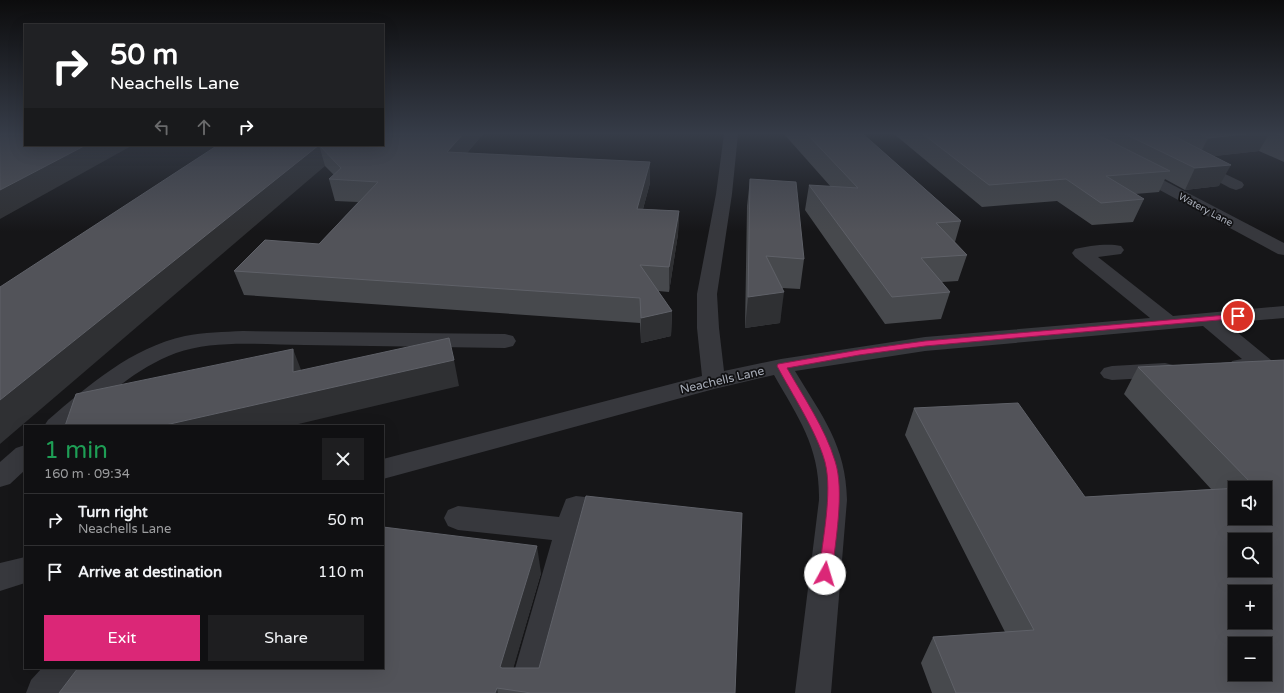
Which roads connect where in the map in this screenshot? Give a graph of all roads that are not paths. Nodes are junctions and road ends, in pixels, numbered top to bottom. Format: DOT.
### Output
graph roads {
  1 [pos="727,166"];
  2 [pos="1125,166"];
  3 [pos="1201,166"];
  4 [pos="1236,185"];
  5 [pos="1115,250"];
  6 [pos="1284,250"];
  7 [pos="1284,312"];
  8 [pos="1208,319"];
  9 [pos="1168,322"];
  10 [pos="505,340"];
  11 [pos="1263,365"];
  12 [pos="781,366"];
  13 [pos="1219,367"];
  14 [pos="1189,369"];
  15 [pos="1112,373"];
  16 [pos="1284,375"];
  17 [pos="714,381"];
  18 [pos="58,425"];
  19 [pos="24,456"];
  20 [pos="384,470"];
  21 [pos="0,478"];
  22 [pos="640,514"];
  23 [pos="458,518"];
  24 [pos="570,530"];
  25 [pos="24,570"];
  26 [pos="0,578"];
  27 [pos="63,669"];
  28 [pos="44,693"];
  29 [pos="526,693"];
  30 [pos="813,693"];
  1 -- 17 [label="street"];
  2 -- 6 [label="street, Watery Lane"];
  3 -- 4 [label="street"];
  5 -- 9 [label="street"];
  7 -- 8 [label="street, Neachells Lane"];
  8 -- 9 [label="street, Neachells Lane"];
  8 -- 11 [label="street"];
  9 -- 12 [label="street, Neachells Lane"];
  10 -- 18 [label="street"];
  11 -- 13 [label="street"];
  11 -- 16 [label="street"];
  12 -- 17 [label="street, Neachells Lane"];
  12 -- 30 [label="street"];
  14 -- 15 [label="street"];
  17 -- 20 [label="street, Neachells Lane"];
  19 -- 21 [label="street"];
  22 -- 24 [label="street"];
  23 -- 24 [label="street"];
  24 -- 29 [label="street"];
  25 -- 26 [label="street"];
  27 -- 28 [label="street"];
}
